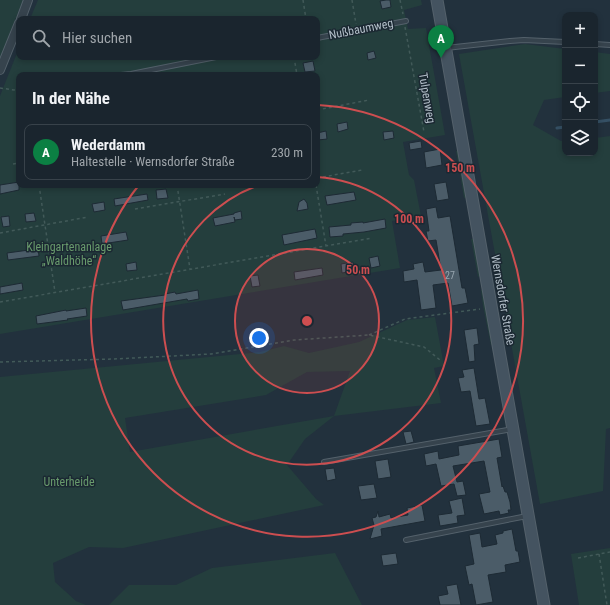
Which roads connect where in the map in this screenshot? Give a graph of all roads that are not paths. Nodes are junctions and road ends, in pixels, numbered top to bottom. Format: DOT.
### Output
graph roads {
  1 [pos="28,0"];
  2 [pos="437,0"];
  3 [pos="22,16"];
  4 [pos="405,21"];
  5 [pos="16,30"];
  6 [pos="320,37"];
  7 [pos="562,42"];
  8 [pos="598,44"];
  9 [pos="610,45"];
  10 [pos="445,48"];
  11 [pos="201,60"];
  12 [pos="0,70"];
  13 [pos="142,72"];
  14 [pos="513,429"];
  15 [pos="324,462"];
  16 [pos="528,516"];
  17 [pos="406,540"];
  18 [pos="544,605"];
  1 -- 3 [label="street"];
  2 -- 10 [label="main road, Wernsdorfer Straße"];
  4 -- 6 [label="lane, Nußbaumweg"];
  5 -- 12 [label="street"];
  7 -- 10 [label="lane"];
  8 -- 9 [label="lane"];
  10 -- 14 [label="main road, Wernsdorfer Straße"];
  11 -- 13 [label="lane"];
  14 -- 15 [label="lane"];
  14 -- 16 [label="main road, Wernsdorfer Straße"];
  16 -- 17 [label="lane"];
  16 -- 18 [label="main road, Wernsdorfer Straße"];
}
